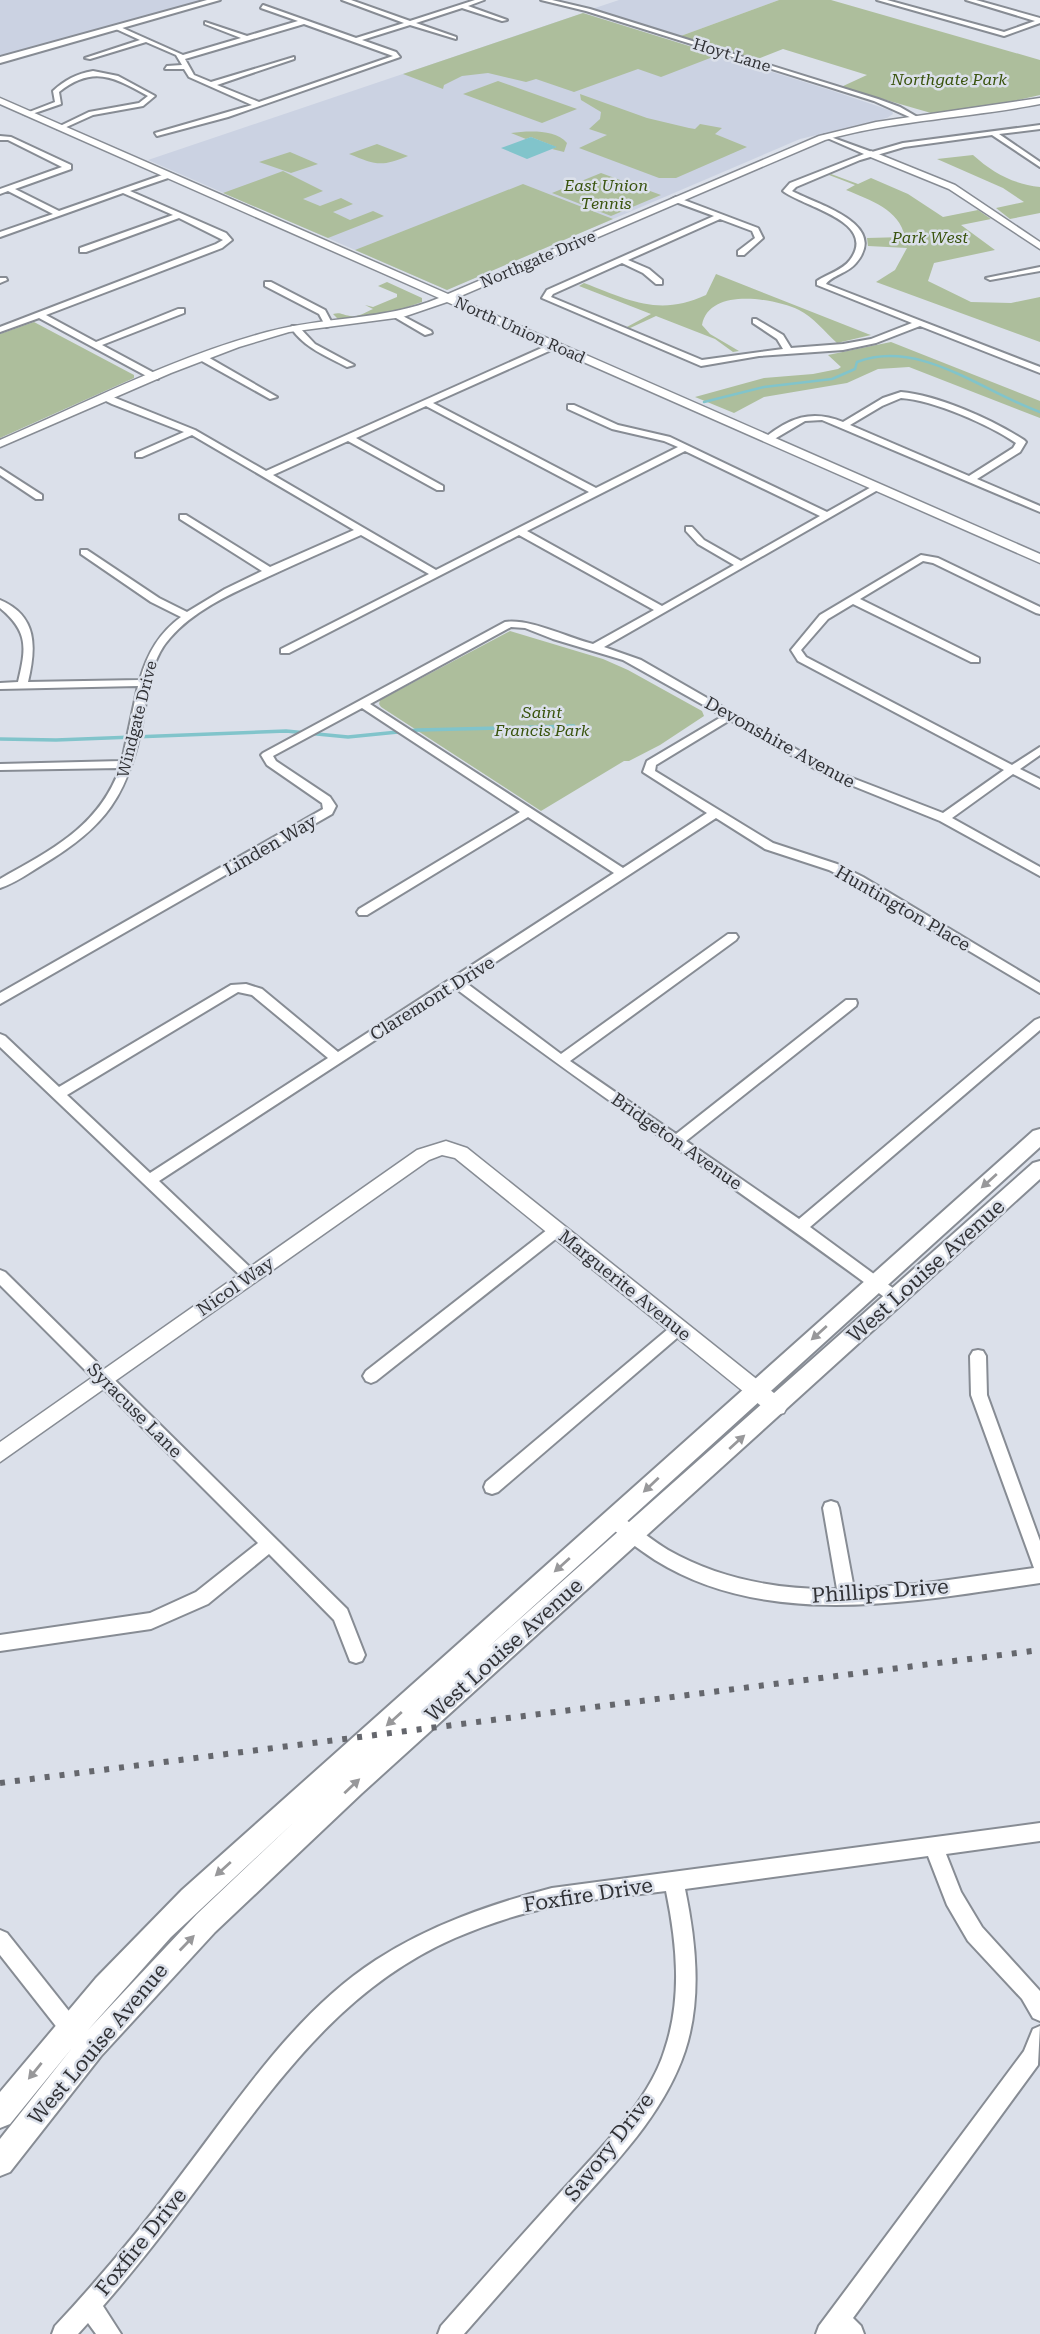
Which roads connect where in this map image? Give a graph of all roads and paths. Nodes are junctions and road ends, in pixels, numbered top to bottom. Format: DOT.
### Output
graph roads {
  1 [pos="216,0"];
  2 [pos="345,0"];
  3 [pos="481,0"];
  4 [pos="544,0"];
  5 [pos="571,0"];
  6 [pos="880,0"];
  7 [pos="969,0"];
  8 [pos="373,2"];
  9 [pos="560,4"];
  10 [pos="362,6"];
  11 [pos="462,6"];
  12 [pos="263,7"];
  13 [pos="504,20"];
  14 [pos="1040,21"];
  15 [pos="303,22"];
  16 [pos="409,22"];
  17 [pos="207,23"];
  18 [pos="118,28"];
  19 [pos="454,38"];
  20 [pos="249,39"];
  21 [pos="146,40"];
  22 [pos="355,40"];
  23 [pos="183,57"];
  24 [pos="88,58"];
  25 [pos="292,58"];
  26 [pos="0,62"];
  27 [pos="186,67"];
  28 [pos="167,68"];
  29 [pos="210,85"];
  30 [pos="1040,101"];
  31 [pos="0,102"];
  32 [pos="259,105"];
  33 [pos="27,114"];
  34 [pos="916,118"];
  35 [pos="1040,127"];
  36 [pos="60,128"];
  37 [pos="157,134"];
  38 [pos="994,134"];
  39 [pos="831,135"];
  40 [pos="2,138"];
  41 [pos="871,153"];
  42 [pos="1040,165"];
  43 [pos="167,175"];
  44 [pos="9,189"];
  45 [pos="124,191"];
  46 [pos="0,192"];
  47 [pos="676,199"];
  48 [pos="59,214"];
  49 [pos="178,216"];
  50 [pos="721,216"];
  51 [pos="0,235"];
  52 [pos="1040,246"];
  53 [pos="83,250"];
  54 [pos="741,253"];
  55 [pos="621,260"];
  56 [pos="1040,269"];
  57 [pos="990,278"];
  58 [pos="660,282"];
  59 [pos="268,284"];
  60 [pos="448,298"];
  61 [pos="181,311"];
  62 [pos="39,315"];
  63 [pos="399,316"];
  64 [pos="756,321"];
  65 [pos="918,324"];
  66 [pos="329,325"];
  67 [pos="295,328"];
  68 [pos="0,330"];
  69 [pos="428,333"];
  70 [pos="95,345"];
  71 [pos="555,345"];
  72 [pos="789,351"];
  73 [pos="203,358"];
  74 [pos="350,365"];
  75 [pos="1040,370"];
  76 [pos="155,377"];
  77 [pos="105,397"];
  78 [pos="273,397"];
  79 [pos="426,403"];
  80 [pos="571,407"];
  81 [pos="844,425"];
  82 [pos="192,432"];
  83 [pos="349,438"];
  84 [pos="768,439"];
  85 [pos="0,444"];
  86 [pos="685,447"];
  87 [pos="139,455"];
  88 [pos="0,471"];
  89 [pos="266,475"];
  90 [pos="970,478"];
  91 [pos="878,487"];
  92 [pos="440,488"];
  93 [pos="596,492"];
  94 [pos="39,497"];
  95 [pos="1040,509"];
  96 [pos="828,516"];
  97 [pos="183,517"];
  98 [pos="689,529"];
  99 [pos="361,531"];
  100 [pos="519,531"];
  101 [pos="84,552"];
  102 [pos="1040,559"];
  103 [pos="742,565"];
  104 [pos="271,572"];
  105 [pos="436,574"];
  106 [pos="852,599"];
  107 [pos="0,603"];
  108 [pos="662,610"];
  109 [pos="1040,611"];
  110 [pos="187,616"];
  111 [pos="596,647"];
  112 [pos="285,651"];
  113 [pos="975,660"];
  114 [pos="143,683"];
  115 [pos="0,686"];
  116 [pos="22,686"];
  117 [pos="361,703"];
  118 [pos="730,716"];
  119 [pos="1040,750"];
  120 [pos="128,764"];
  121 [pos="0,767"];
  122 [pos="1011,771"];
  123 [pos="1040,784"];
  124 [pos="528,812"];
  125 [pos="714,814"];
  126 [pos="944,818"];
  127 [pos="1040,872"];
  128 [pos="624,874"];
  129 [pos="0,884"];
  130 [pos="363,912"];
  131 [pos="732,937"];
  132 [pos="457,983"];
  133 [pos="1040,989"];
  134 [pos="0,999"];
  135 [pos="851,1003"];
  136 [pos="1040,1023"];
  137 [pos="0,1039"];
  138 [pos="337,1058"];
  139 [pos="561,1061"];
  140 [pos="58,1094"];
  141 [pos="1040,1136"];
  142 [pos="676,1141"];
  143 [pos="474,1163"];
  144 [pos="1040,1168"];
  145 [pos="149,1181"];
  146 [pos="800,1227"];
  147 [pos="557,1230"];
  148 [pos="250,1276"];
  149 [pos="1,1280"];
  150 [pos="875,1283"];
  151 [pos="896,1298"];
  152 [pos="679,1328"];
  153 [pos="978,1356"];
  154 [pos="371,1376"];
  155 [pos="103,1378"];
  156 [pos="756,1390"];
  157 [pos="777,1406"];
  158 [pos="0,1453"];
  159 [pos="492,1487"];
  160 [pos="831,1508"];
  161 [pos="622,1528"];
  162 [pos="269,1544"];
  163 [pos="1040,1564"];
  164 [pos="1040,1575"];
  165 [pos="847,1598"];
  166 [pos="0,1643"];
  167 [pos="356,1655"];
  168 [pos="1040,1832"];
  169 [pos="934,1846"];
  170 [pos="674,1882"];
  171 [pos="0,1940"];
  172 [pos="1040,2011"];
  173 [pos="69,2029"];
  174 [pos="1040,2036"];
  175 [pos="92,2046"];
  176 [pos="0,2114"];
  177 [pos="0,2162"];
  178 [pos="89,2306"];
  179 [pos="840,2329"];
  180 [pos="63,2334"];
  181 [pos="110,2334"];
  182 [pos="449,2334"];
  1 -- 18 [label="main road"];
  2 -- 10 [label="street"];
  3 -- 11 [label="street"];
  4 -- 9 [label="street, Hoyt Lane"];
  5 -- 9 [label="street"];
  6 -- 14 [label="street"];
  7 -- 14 [label="street"];
  8 -- 10 [label="street"];
  9 -- 34 [label="street, Hoyt Lane"];
  10 -- 16 [label="street"];
  11 -- 13 [label="street"];
  11 -- 16 [label="street"];
  12 -- 15 [label="street"];
  15 -- 20 [label="street"];
  15 -- 22 [label="street"];
  16 -- 19 [label="street"];
  16 -- 22 [label="street"];
  17 -- 20 [label="street"];
  18 -- 21 [label="street"];
  18 -- 26 [label="main road"];
  20 -- 23 [label="street"];
  21 -- 23 [label="street"];
  21 -- 24 [label="street"];
  22 -- 32 [label="street"];
  23 -- 27 [label="street"];
  25 -- 29 [label="street"];
  27 -- 28 [label="street"];
  27 -- 29 [label="street"];
  29 -- 32 [label="street"];
  30 -- 34 [label="street, Northgate Drive"];
  31 -- 33 [label="street, North Union Road"];
  32 -- 37 [label="street"];
  33 -- 36 [label="street, North Union Road"];
  33 -- 36 [label="street"];
  34 -- 39 [label="street, Northgate Drive"];
  35 -- 38 [label="street"];
  36 -- 43 [label="street, North Union Road"];
  38 -- 41 [label="street"];
  38 -- 42 [label="street"];
  39 -- 41 [label="street"];
  39 -- 47 [label="street, Northgate Drive"];
  40 -- 44 [label="street"];
  41 -- 52 [label="street"];
  41 -- 65 [label="street"];
  43 -- 45 [label="street"];
  43 -- 60 [label="street, North Union Road"];
  44 -- 46 [label="street"];
  44 -- 48 [label="street"];
  45 -- 48 [label="street"];
  45 -- 49 [label="street"];
  47 -- 50 [label="street"];
  47 -- 60 [label="street, Northgate Drive"];
  48 -- 51 [label="street"];
  49 -- 53 [label="street"];
  49 -- 62 [label="street"];
  50 -- 54 [label="street"];
  50 -- 55 [label="street"];
  55 -- 58 [label="street"];
  55 -- 72 [label="street"];
  56 -- 57 [label="street"];
  59 -- 66 [label="street"];
  60 -- 63 [label="street, Northgate Drive"];
  60 -- 71 [label="street, North Union Road"];
  61 -- 70 [label="street"];
  62 -- 68 [label="street"];
  62 -- 70 [label="street"];
  63 -- 66 [label="street, Northgate Drive"];
  63 -- 69 [label="street"];
  64 -- 72 [label="street"];
  65 -- 72 [label="street"];
  65 -- 75 [label="street"];
  66 -- 67 [label="street, Northgate Drive"];
  67 -- 73 [label="street, Northgate Drive"];
  67 -- 74 [label="street"];
  70 -- 76 [label="street"];
  71 -- 79 [label="street"];
  71 -- 84 [label="street, North Union Road"];
  73 -- 76 [label="street, Northgate Drive"];
  73 -- 78 [label="street"];
  76 -- 77 [label="street, Northgate Drive"];
  77 -- 82 [label="street"];
  77 -- 85 [label="street, Northgate Drive"];
  79 -- 83 [label="street"];
  79 -- 93 [label="street"];
  80 -- 86 [label="street"];
  81 -- 84 [label="street"];
  81 -- 90 [label="street"];
  81 -- 90 [label="street"];
  82 -- 87 [label="street"];
  82 -- 89 [label="street"];
  83 -- 89 [label="street"];
  83 -- 92 [label="street"];
  84 -- 91 [label="street, North Union Road"];
  86 -- 93 [label="street"];
  86 -- 96 [label="street"];
  88 -- 94 [label="street"];
  89 -- 99 [label="street"];
  90 -- 95 [label="street"];
  91 -- 96 [label="street"];
  91 -- 102 [label="street, North Union Road"];
  93 -- 100 [label="street"];
  96 -- 103 [label="street"];
  97 -- 104 [label="street"];
  98 -- 103 [label="street"];
  99 -- 104 [label="street, Windgate Drive"];
  99 -- 105 [label="street"];
  100 -- 105 [label="street"];
  100 -- 108 [label="street"];
  101 -- 110 [label="street"];
  103 -- 108 [label="street"];
  104 -- 110 [label="street, Windgate Drive"];
  105 -- 112 [label="street"];
  106 -- 109 [label="street"];
  106 -- 113 [label="street"];
  106 -- 122 [label="street"];
  107 -- 116 [label="street"];
  108 -- 111 [label="street"];
  110 -- 114 [label="street, Windgate Drive"];
  111 -- 117 [label="street, Linden Way"];
  111 -- 118 [label="street, Devonshire Avenue"];
  114 -- 116 [label="street"];
  114 -- 120 [label="street, Windgate Drive"];
  115 -- 116 [label="street"];
  117 -- 124 [label="street"];
  117 -- 134 [label="street, Linden Way"];
  118 -- 125 [label="street, Huntington Place"];
  118 -- 126 [label="street, Devonshire Avenue"];
  119 -- 122 [label="street"];
  120 -- 121 [label="street"];
  120 -- 129 [label="street, Windgate Drive"];
  122 -- 123 [label="street"];
  122 -- 126 [label="street"];
  124 -- 128 [label="street"];
  124 -- 130 [label="street"];
  125 -- 128 [label="street, Claremont Drive"];
  125 -- 133 [label="street, Huntington Place"];
  126 -- 127 [label="street, Devonshire Avenue"];
  128 -- 132 [label="street, Claremont Drive"];
  131 -- 139 [label="street"];
  132 -- 138 [label="street, Claremont Drive"];
  132 -- 139 [label="street, Bridgeton Avenue"];
  135 -- 142 [label="street"];
  136 -- 146 [label="street"];
  137 -- 140 [label="street"];
  138 -- 140 [label="street"];
  138 -- 145 [label="street, Claremont Drive"];
  139 -- 142 [label="street, Bridgeton Avenue"];
  140 -- 145 [label="street"];
  141 -- 150 [label="main road, West Louise Avenue, one-way"];
  142 -- 146 [label="street, Bridgeton Avenue"];
  143 -- 147 [label="street, Marguerite Avenue"];
  143 -- 148 [label="street, Nicol Way"];
  144 -- 151 [label="main road, West Louise Avenue"];
  145 -- 148 [label="street"];
  146 -- 150 [label="street, Bridgeton Avenue"];
  147 -- 152 [label="street, Marguerite Avenue"];
  147 -- 154 [label="street"];
  148 -- 155 [label="street, Nicol Way"];
  149 -- 155 [label="street, Syracuse Lane"];
  150 -- 151 [label="street, Bridgeton Avenue"];
  150 -- 156 [label="main road, West Louise Avenue, one-way"];
  151 -- 157 [label="main road, West Louise Avenue"];
  152 -- 156 [label="street, Marguerite Avenue"];
  152 -- 159 [label="street"];
  153 -- 163 [label="street"];
  155 -- 158 [label="street, Nicol Way"];
  155 -- 162 [label="street, Syracuse Lane"];
  156 -- 157 [label="street, Marguerite Avenue"];
  156 -- 161 [label="main road, West Louise Avenue, one-way"];
  161 -- 157 [label="main road, West Louise Avenue, one-way"];
  160 -- 165 [label="street"];
  161 -- 165 [label="street, Phillips Drive"];
  161 -- 173 [label="main road, West Louise Avenue, one-way"];
  175 -- 161 [label="main road, West Louise Avenue, one-way"];
  162 -- 166 [label="street"];
  162 -- 167 [label="street, Syracuse Lane"];
  164 -- 165 [label="street, Phillips Drive"];
  168 -- 169 [label="street, Foxfire Drive"];
  169 -- 170 [label="street, Foxfire Drive"];
  169 -- 172 [label="street"];
  170 -- 178 [label="street, Foxfire Drive"];
  170 -- 182 [label="street, Savory Drive"];
  171 -- 173 [label="street"];
  173 -- 175 [label="street"];
  173 -- 176 [label="main road, West Louise Avenue, one-way"];
  174 -- 179 [label="street"];
  175 -- 177 [label="main road, West Louise Avenue"];
  178 -- 180 [label="street, Foxfire Drive"];
  178 -- 181 [label="street"];
}
